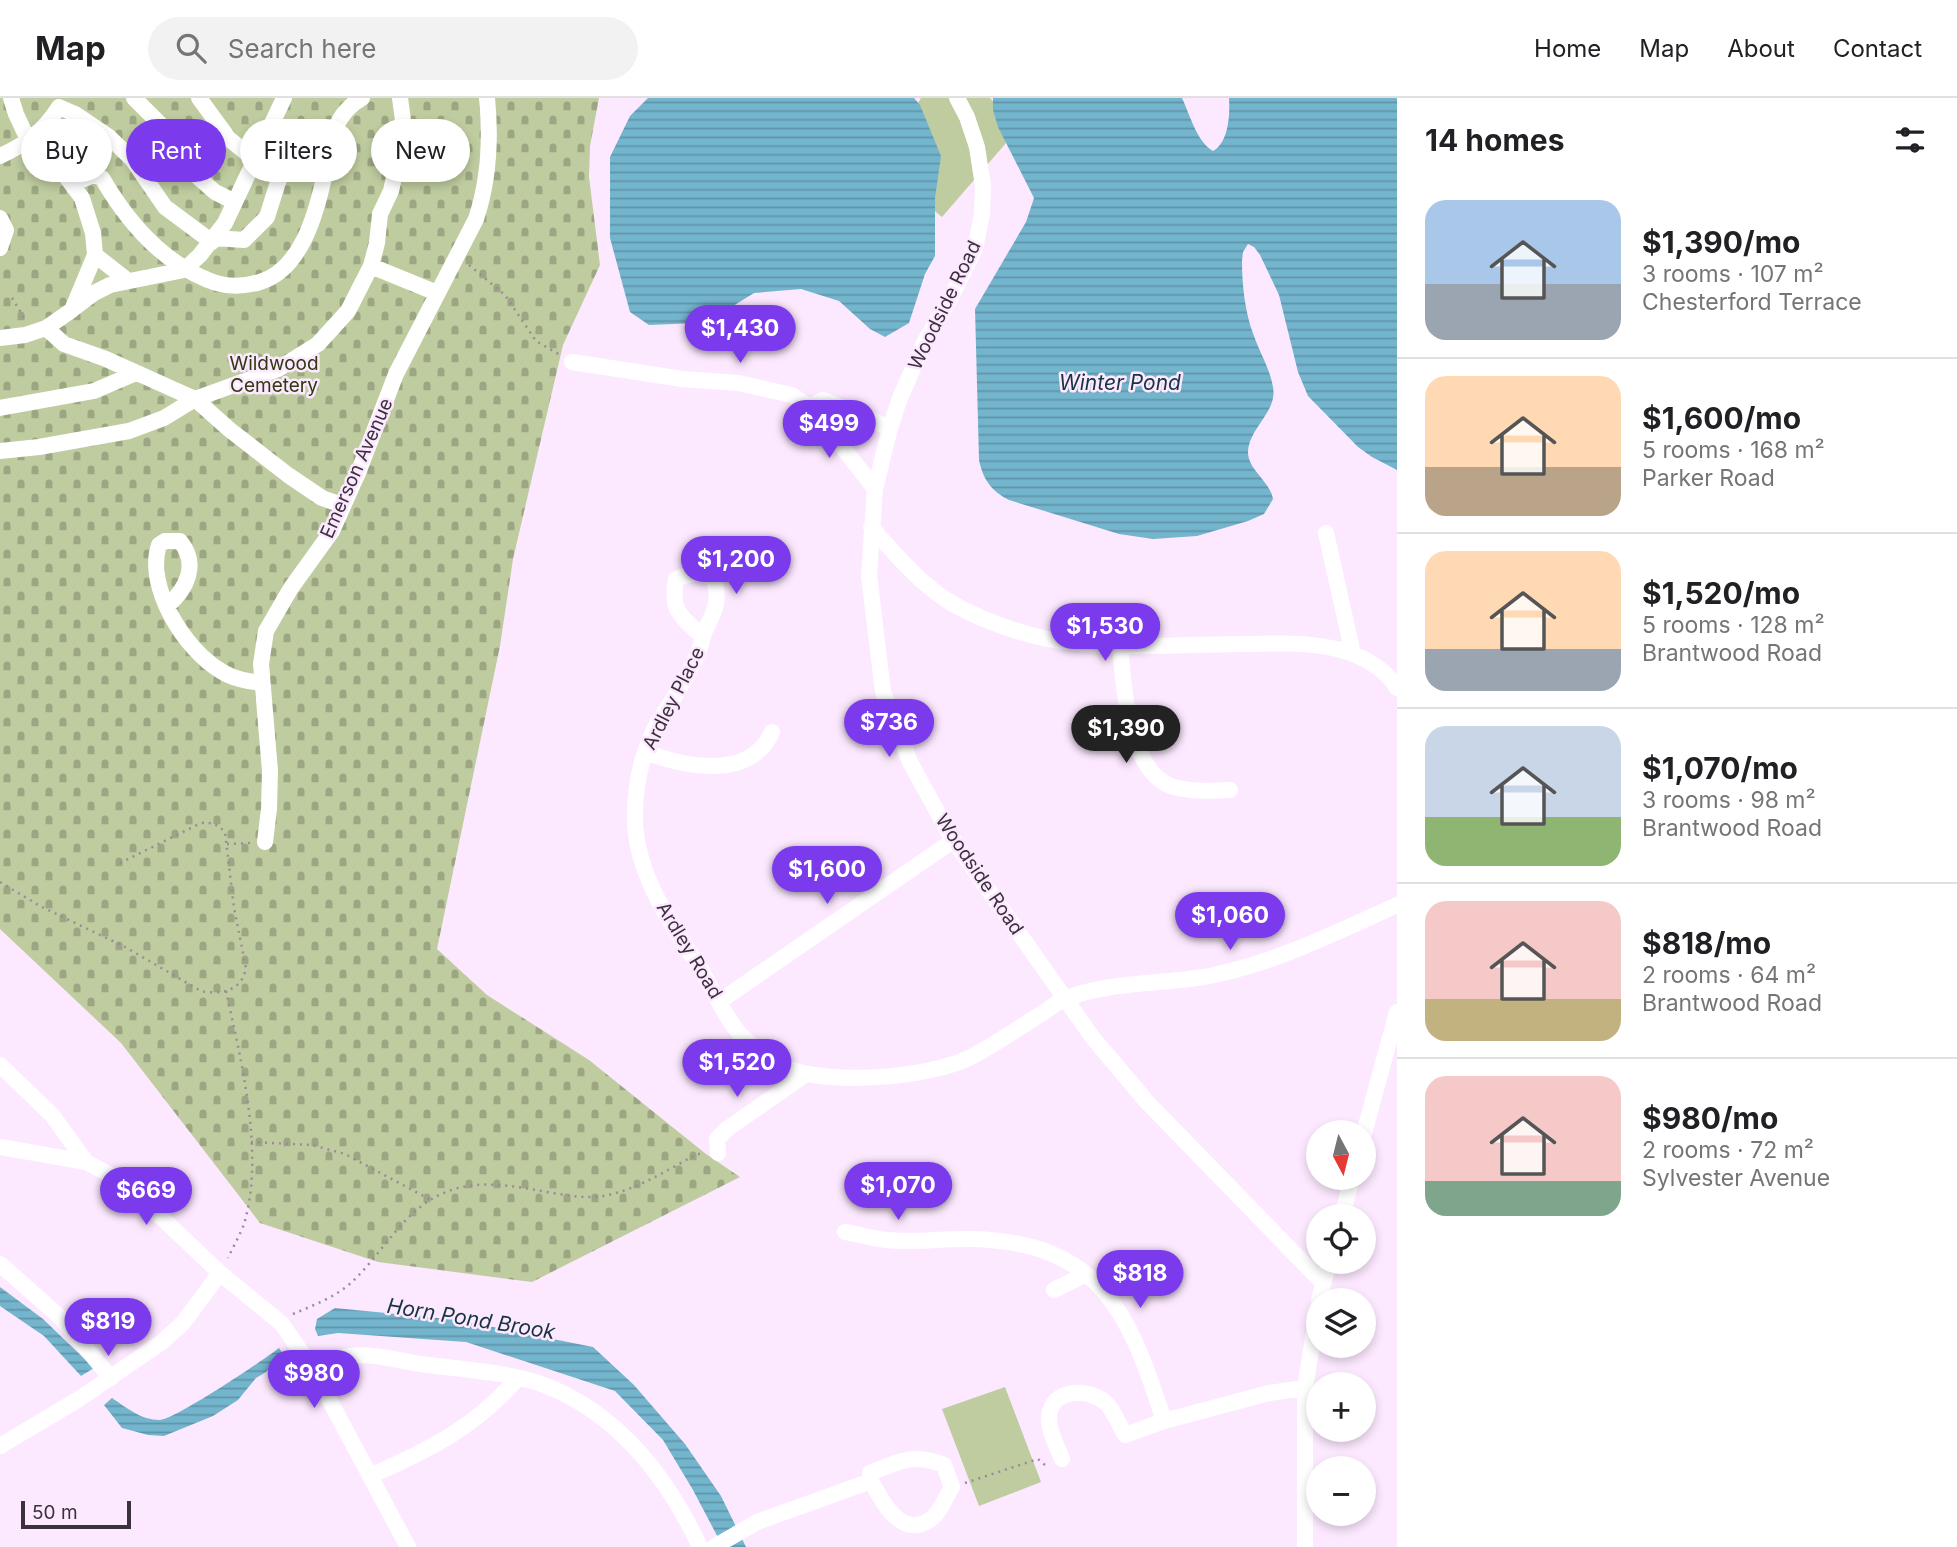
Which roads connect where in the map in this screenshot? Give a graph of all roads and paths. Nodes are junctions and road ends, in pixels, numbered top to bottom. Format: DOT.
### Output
graph roads {
  1 [pos="11,98"];
  2 [pos="134,98"];
  3 [pos="200,98"];
  4 [pos="284,98"];
  5 [pos="362,98"];
  6 [pos="400,98"];
  7 [pos="486,98"];
  8 [pos="957,98"];
  9 [pos="61,102"];
  10 [pos="51,119"];
  11 [pos="274,119"];
  12 [pos="21,125"];
  13 [pos="21,146"];
  14 [pos="240,148"];
  15 [pos="0,156"];
  16 [pos="244,182"];
  17 [pos="278,182"];
  18 [pos="74,184"];
  19 [pos="235,202"];
  20 [pos="0,218"];
  21 [pos="213,240"];
  22 [pos="0,248"];
  23 [pos="95,255"];
  24 [pos="457,255"];
  25 [pos="371,266"];
  26 [pos="184,270"];
  27 [pos="127,280"];
  28 [pos="437,293"];
  29 [pos="12,298"];
  30 [pos="72,310"];
  31 [pos="40,330"];
  32 [pos="0,338"];
  33 [pos="572,362"];
  34 [pos="136,373"];
  35 [pos="195,399"];
  36 [pos="809,407"];
  37 [pos="0,408"];
  38 [pos="890,428"];
  39 [pos="0,451"];
  40 [pos="875,489"];
  41 [pos="342,505"];
  42 [pos="871,527"];
  43 [pos="1326,533"];
  44 [pos="167,606"];
  45 [pos="703,637"];
  46 [pos="1120,645"];
  47 [pos="1353,654"];
  48 [pos="1395,682"];
  49 [pos="262,683"];
  50 [pos="772,732"];
  51 [pos="643,756"];
  52 [pos="1230,790"];
  53 [pos="954,840"];
  54 [pos="265,842"];
  55 [pos="227,844"];
  56 [pos="120,863"];
  57 [pos="0,882"];
  58 [pos="1397,905"];
  59 [pos="226,991"];
  60 [pos="1066,998"];
  61 [pos="720,1001"];
  62 [pos="1397,1012"];
  63 [pos="0,1065"];
  64 [pos="806,1074"];
  65 [pos="1368,1120"];
  66 [pos="251,1142"];
  67 [pos="0,1146"];
  68 [pos="718,1153"];
  69 [pos="86,1162"];
  70 [pos="431,1200"];
  71 [pos="845,1231"];
  72 [pos="0,1264"];
  73 [pos="220,1273"];
  74 [pos="1086,1274"];
  75 [pos="1326,1274"];
  76 [pos="1323,1283"];
  77 [pos="1322,1288"];
  78 [pos="1054,1290"];
  79 [pos="277,1320"];
  80 [pos="1310,1358"];
  81 [pos="314,1371"];
  82 [pos="111,1378"];
  83 [pos="518,1378"];
  84 [pos="1305,1388"];
  85 [pos="1164,1421"];
  86 [pos="3,1438"];
  87 [pos="1062,1459"];
  88 [pos="1045,1465"];
  89 [pos="370,1476"];
  90 [pos="871,1481"];
  91 [pos="952,1487"];
  92 [pos="715,1545"];
  93 [pos="408,1547"];
  94 [pos="700,1547"];
  95 [pos="1305,1547"];
  1 -- 12 [label="street"];
  2 -- 19 [label="street"];
  3 -- 14 [label="street"];
  4 -- 11 [label="street"];
  5 -- 26 [label="street"];
  6 -- 25 [label="street"];
  7 -- 24 [label="street, Emerson Avenue"];
  8 -- 38 [label="street, Woodside Road"];
  9 -- 10 [label="street"];
  9 -- 21 [label="street"];
  13 -- 15 [label="street"];
  16 -- 19 [label="street"];
  17 -- 21 [label="street"];
  18 -- 23 [label="street"];
  18 -- 26 [label="street"];
  19 -- 21 [label="street"];
  20 -- 22 [label="street"];
  21 -- 26 [label="street"];
  23 -- 27 [label="street"];
  23 -- 30 [label="street"];
  24 -- 28 [label="street, Emerson Avenue"];
  24 -- 33 [label="path"];
  25 -- 28 [label="street"];
  25 -- 35 [label="street"];
  26 -- 27 [label="street"];
  27 -- 30 [label="street"];
  28 -- 41 [label="street, Emerson Avenue"];
  29 -- 31 [label="path"];
  30 -- 31 [label="street"];
  31 -- 32 [label="street"];
  31 -- 34 [label="street"];
  33 -- 36 [label="street"];
  34 -- 35 [label="street"];
  34 -- 37 [label="street"];
  35 -- 39 [label="street"];
  35 -- 41 [label="street"];
  36 -- 38 [label="street"];
  36 -- 40 [label="street"];
  38 -- 40 [label="street, Woodside Road"];
  40 -- 42 [label="street, Woodside Road"];
  41 -- 49 [label="street, Emerson Avenue"];
  42 -- 46 [label="street"];
  42 -- 53 [label="street, Woodside Road"];
  43 -- 47 [label="street"];
  44 -- 49 [label="street"];
  45 -- 51 [label="street, Ardley Place"];
  46 -- 47 [label="street"];
  46 -- 52 [label="street"];
  47 -- 48 [label="street"];
  49 -- 54 [label="street, Emerson Avenue"];
  50 -- 51 [label="street"];
  51 -- 61 [label="street, Ardley Road"];
  53 -- 60 [label="street, Woodside Road"];
  53 -- 61 [label="street"];
  54 -- 55 [label="path"];
  55 -- 56 [label="path"];
  55 -- 59 [label="path"];
  57 -- 59 [label="path"];
  58 -- 60 [label="street, Ardley Road"];
  59 -- 66 [label="path"];
  60 -- 64 [label="street, Ardley Road"];
  60 -- 76 [label="street, Woodside Road"];
  61 -- 64 [label="street, Ardley Road"];
  62 -- 65 [label="street"];
  63 -- 69 [label="street"];
  64 -- 68 [label="street"];
  66 -- 70 [label="path"];
  66 -- 73 [label="path"];
  67 -- 69 [label="street"];
  68 -- 70 [label="path"];
  69 -- 73 [label="street"];
  70 -- 79 [label="path"];
  71 -- 74 [label="street"];
  72 -- 82 [label="street"];
  73 -- 79 [label="street"];
  73 -- 82 [label="street"];
  74 -- 78 [label="street"];
  74 -- 85 [label="street"];
  75 -- 76 [label="street"];
  76 -- 77 [label="street"];
  79 -- 81 [label="street"];
  80 -- 84 [label="street"];
  81 -- 83 [label="street"];
  81 -- 89 [label="street"];
  82 -- 86 [label="street"];
  83 -- 89 [label="street"];
  83 -- 94 [label="street"];
  84 -- 85 [label="street"];
  84 -- 95 [label="street"];
  85 -- 87 [label="street"];
  88 -- 91 [label="path"];
  89 -- 93 [label="street"];
  90 -- 91 [label="street"];
  90 -- 91 [label="street"];
  90 -- 92 [label="street"];
}
